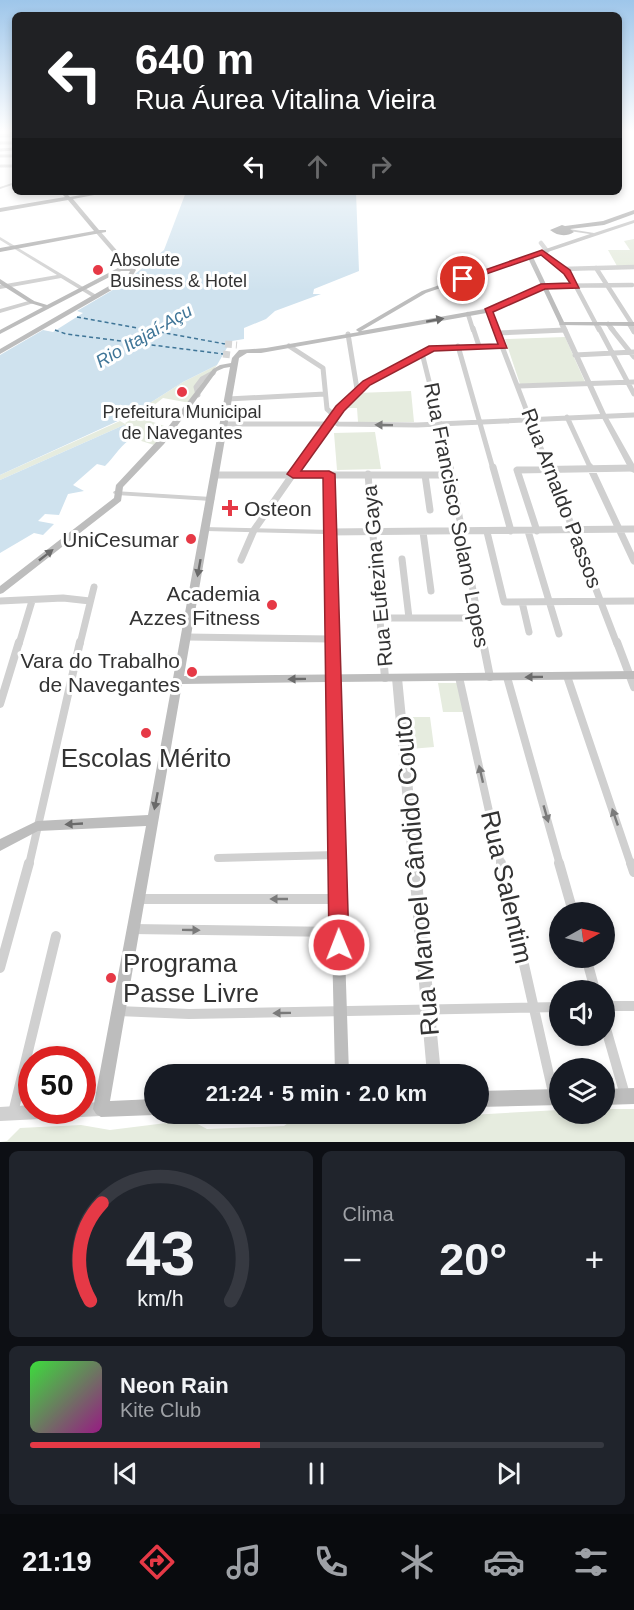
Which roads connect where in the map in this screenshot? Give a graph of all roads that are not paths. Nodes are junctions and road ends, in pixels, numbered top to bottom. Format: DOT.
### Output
graph roads {
  1 [pos="67,195"];
  2 [pos="89,195"];
  3 [pos="94,195"];
  4 [pos="71,198"];
  5 [pos="0,210"];
  6 [pos="634,219"];
  7 [pos="569,229"];
  8 [pos="101,231"];
  9 [pos="596,234"];
  10 [pos="0,238"];
  11 [pos="541,243"];
  12 [pos="15,247"];
  13 [pos="0,250"];
  14 [pos="544,252"];
  15 [pos="530,256"];
  16 [pos="634,267"];
  17 [pos="596,268"];
  18 [pos="120,269"];
  19 [pos="562,269"];
  20 [pos="133,270"];
  21 [pos="61,276"];
  22 [pos="0,281"];
  23 [pos="632,285"];
  24 [pos="544,286"];
  25 [pos="576,286"];
  26 [pos="608,286"];
  27 [pos="4,287"];
  28 [pos="82,289"];
  29 [pos="96,297"];
  30 [pos="32,302"];
  31 [pos="48,307"];
  32 [pos="0,310"];
  33 [pos="488,311"];
  34 [pos="66,314"];
  35 [pos="468,314"];
  36 [pos="77,317"];
  37 [pos="371,324"];
  38 [pos="599,324"];
  39 [pos="608,324"];
  40 [pos="632,324"];
  41 [pos="44,327"];
  42 [pos="563,327"];
  43 [pos="55,330"];
  44 [pos="378,330"];
  45 [pos="0,332"];
  46 [pos="634,332"];
  47 [pos="498,333"];
  48 [pos="348,334"];
  49 [pos="237,345"];
  50 [pos="289,346"];
  51 [pos="458,346"];
  52 [pos="479,346"];
  53 [pos="504,346"];
  54 [pos="265,350"];
  55 [pos="0,352"];
  56 [pos="243,352"];
  57 [pos="422,353"];
  58 [pos="612,353"];
  59 [pos="633,354"];
  60 [pos="575,355"];
  61 [pos="233,362"];
  62 [pos="631,382"];
  63 [pos="589,384"];
  64 [pos="519,386"];
  65 [pos="357,389"];
  66 [pos="325,394"];
  67 [pos="634,394"];
  68 [pos="228,399"];
  69 [pos="634,415"];
  70 [pos="604,416"];
  71 [pos="567,417"];
  72 [pos="531,418"];
  73 [pos="331,420"];
  74 [pos="479,420"];
  75 [pos="439,423"];
  76 [pos="224,424"];
  77 [pos="551,469"];
  78 [pos="591,469"];
  79 [pos="633,469"];
  80 [pos="293,474"];
  81 [pos="329,474"];
  82 [pos="368,474"];
  83 [pos="215,475"];
  84 [pos="425,475"];
  85 [pos="452,475"];
  86 [pos="117,496"];
  87 [pos="211,499"];
  88 [pos="430,510"];
  89 [pos="206,529"];
  90 [pos="620,529"];
  91 [pos="634,529"];
  92 [pos="254,530"];
  93 [pos="575,530"];
  94 [pos="511,531"];
  95 [pos="528,531"];
  96 [pos="537,531"];
  97 [pos="329,532"];
  98 [pos="373,532"];
  99 [pos="423,532"];
  100 [pos="461,532"];
  101 [pos="487,532"];
  102 [pos="402,559"];
  103 [pos="241,560"];
  104 [pos="634,561"];
  105 [pos="94,587"];
  106 [pos="0,591"];
  107 [pos="431,591"];
  108 [pos="0,601"];
  109 [pos="32,601"];
  110 [pos="90,601"];
  111 [pos="601,601"];
  112 [pos="634,601"];
  113 [pos="522,602"];
  114 [pos="549,602"];
  115 [pos="380,618"];
  116 [pos="409,618"];
  117 [pos="478,618"];
  118 [pos="529,632"];
  119 [pos="559,634"];
  120 [pos="187,638"];
  121 [pos="331,639"];
  122 [pos="632,675"];
  123 [pos="567,676"];
  124 [pos="459,677"];
  125 [pos="490,677"];
  126 [pos="507,677"];
  127 [pos="391,678"];
  128 [pos="331,679"];
  129 [pos="180,680"];
  130 [pos="634,687"];
  131 [pos="0,704"];
  132 [pos="152,820"];
  133 [pos="37,826"];
  134 [pos="0,845"];
  135 [pos="337,855"];
  136 [pos="218,858"];
  137 [pos="634,872"];
  138 [pos="138,899"];
  139 [pos="338,899"];
  140 [pos="570,902"];
  141 [pos="132,930"];
  142 [pos="339,932"];
  143 [pos="56,936"];
  144 [pos="0,968"];
  145 [pos="615,1006"];
  146 [pos="634,1006"];
  147 [pos="549,1007"];
  148 [pos="534,1008"];
  149 [pos="428,1010"];
  150 [pos="118,1011"];
  151 [pos="340,1012"];
  152 [pos="612,1046"];
  153 [pos="342,1064"];
  154 [pos="433,1064"];
  155 [pos="549,1066"];
  156 [pos="630,1096"];
  157 [pos="549,1097"];
  158 [pos="615,1097"];
  159 [pos="489,1099"];
  160 [pos="144,1107"];
  161 [pos="101,1109"];
  162 [pos="6,1114"];
  1 -- 4 [label="main road"];
  2 -- 4 [label="main road"];
  3 -- 4 [label="main road"];
  4 -- 5 [label="main road"];
  4 -- 8 [label="main road"];
  6 -- 7 [label="highway"];
  6 -- 9 [label="main road"];
  7 -- 9 [label="main road"];
  8 -- 12 [label="main road"];
  8 -- 18 [label="main road"];
  8 -- 20 [label="main road"];
  9 -- 14 [label="main road"];
  10 -- 12 [label="street"];
  11 -- 14 [label="street"];
  12 -- 13 [label="main road"];
  12 -- 21 [label="street"];
  14 -- 15 [label="main road"];
  14 -- 19 [label="street"];
  15 -- 24 [label="main road"];
  15 -- 37 [label="main road"];
  16 -- 17 [label="street"];
  17 -- 19 [label="street"];
  17 -- 26 [label="street"];
  18 -- 20 [label="main road"];
  18 -- 28 [label="main road"];
  19 -- 25 [label="street"];
  20 -- 29 [label="main road"];
  21 -- 27 [label="street"];
  21 -- 28 [label="street"];
  22 -- 27 [label="main road"];
  23 -- 26 [label="street"];
  24 -- 25 [label="street"];
  24 -- 33 [label="main road"];
  24 -- 42 [label="main road"];
  25 -- 26 [label="street"];
  25 -- 38 [label="street"];
  26 -- 40 [label="street"];
  27 -- 30 [label="main road"];
  28 -- 29 [label="street"];
  28 -- 31 [label="main road"];
  29 -- 34 [label="main road"];
  30 -- 31 [label="main road"];
  30 -- 32 [label="street"];
  31 -- 45 [label="main road"];
  33 -- 35 [label="main road"];
  33 -- 47 [label="street, Rua Arnaldo Passos"];
  34 -- 36 [label="main road"];
  34 -- 41 [label="main road"];
  44 -- 35 [label="main road, one-way"];
  35 -- 52 [label="street"];
  37 -- 44 [label="main road"];
  37 -- 48 [label="main road"];
  38 -- 39 [label="main road"];
  38 -- 42 [label="main road"];
  38 -- 58 [label="street"];
  39 -- 40 [label="main road"];
  39 -- 59 [label="street"];
  40 -- 46 [label="street"];
  41 -- 43 [label="main road"];
  41 -- 55 [label="main road"];
  42 -- 47 [label="street"];
  42 -- 60 [label="street"];
  44 -- 48 [label="main road"];
  47 -- 53 [label="street, Rua Arnaldo Passos"];
  48 -- 50 [label="main road"];
  48 -- 65 [label="street"];
  49 -- 56 [label="main road"];
  50 -- 54 [label="main road"];
  50 -- 66 [label="street"];
  51 -- 52 [label="street"];
  51 -- 57 [label="street"];
  51 -- 74 [label="street"];
  52 -- 53 [label="street"];
  53 -- 64 [label="street, Rua Arnaldo Passos"];
  54 -- 56 [label="main road"];
  54 -- 61 [label="main road"];
  56 -- 61 [label="main road"];
  57 -- 65 [label="street"];
  57 -- 75 [label="street, Rua Francisco Solano Lopes"];
  58 -- 59 [label="street"];
  58 -- 60 [label="street"];
  58 -- 62 [label="street"];
  60 -- 63 [label="street"];
  61 -- 68 [label="main road"];
  61 -- 86 [label="main road"];
  62 -- 63 [label="street"];
  62 -- 67 [label="street"];
  63 -- 64 [label="street"];
  63 -- 70 [label="street"];
  64 -- 72 [label="street, Rua Arnaldo Passos"];
  65 -- 73 [label="street"];
  66 -- 68 [label="street"];
  66 -- 73 [label="street"];
  68 -- 76 [label="main road"];
  69 -- 70 [label="street"];
  70 -- 71 [label="street"];
  70 -- 79 [label="street"];
  71 -- 72 [label="street"];
  71 -- 78 [label="street"];
  72 -- 74 [label="street"];
  72 -- 77 [label="street, Rua Arnaldo Passos"];
  75 -- 73 [label="street, one-way"];
  73 -- 76 [label="street"];
  73 -- 80 [label="street"];
  74 -- 75 [label="street"];
  74 -- 94 [label="street"];
  75 -- 85 [label="street, Rua Francisco Solano Lopes"];
  76 -- 83 [label="main road"];
  77 -- 78 [label="street"];
  77 -- 93 [label="street, Rua Arnaldo Passos"];
  77 -- 96 [label="street"];
  78 -- 79 [label="street"];
  78 -- 90 [label="street"];
  80 -- 81 [label="street"];
  80 -- 83 [label="street"];
  80 -- 92 [label="street"];
  81 -- 82 [label="street"];
  81 -- 97 [label="street"];
  82 -- 84 [label="street"];
  82 -- 98 [label="street, Rua Eufezina Gaya"];
  83 -- 87 [label="main road"];
  84 -- 85 [label="street"];
  84 -- 88 [label="street"];
  85 -- 100 [label="street, Rua Francisco Solano Lopes"];
  86 -- 87 [label="street"];
  106 -- 86 [label="main road, one-way"];
  87 -- 89 [label="main road"];
  89 -- 92 [label="street"];
  89 -- 120 [label="main road, one-way"];
  90 -- 91 [label="street"];
  90 -- 93 [label="street"];
  90 -- 104 [label="street"];
  92 -- 97 [label="street"];
  92 -- 103 [label="street"];
  93 -- 96 [label="street"];
  93 -- 111 [label="street, Rua Arnaldo Passos"];
  94 -- 95 [label="street"];
  94 -- 101 [label="street"];
  95 -- 96 [label="street"];
  95 -- 114 [label="street"];
  97 -- 98 [label="street"];
  97 -- 121 [label="street"];
  98 -- 99 [label="street"];
  98 -- 115 [label="street, Rua Eufezina Gaya"];
  99 -- 100 [label="street"];
  99 -- 107 [label="street"];
  100 -- 101 [label="street"];
  100 -- 117 [label="street, Rua Francisco Solano Lopes"];
  101 -- 113 [label="street"];
  102 -- 116 [label="street"];
  105 -- 110 [label="street"];
  108 -- 109 [label="street"];
  109 -- 110 [label="street"];
  109 -- 131 [label="street"];
  110 -- 133 [label="street"];
  111 -- 112 [label="street"];
  111 -- 114 [label="street"];
  111 -- 122 [label="street, Rua Arnaldo Passos"];
  113 -- 114 [label="street"];
  113 -- 118 [label="street"];
  114 -- 119 [label="street"];
  115 -- 116 [label="street"];
  115 -- 127 [label="street, Rua Eufezina Gaya"];
  116 -- 117 [label="street"];
  117 -- 125 [label="street, Rua Francisco Solano Lopes"];
  120 -- 121 [label="street"];
  120 -- 129 [label="main road"];
  121 -- 128 [label="street"];
  122 -- 123 [label="main road"];
  122 -- 130 [label="street, Rua Arnaldo Passos"];
  123 -- 126 [label="main road, one-way"];
  137 -- 123 [label="street, one-way"];
  124 -- 125 [label="main road"];
  124 -- 127 [label="main road"];
  148 -- 124 [label="street, Rua Salentim, one-way"];
  125 -- 126 [label="main road"];
  126 -- 140 [label="street, one-way"];
  127 -- 128 [label="main road"];
  127 -- 149 [label="street, Rua Manoel Cândido Couto"];
  128 -- 129 [label="main road, one-way"];
  128 -- 135 [label="main road"];
  129 -- 132 [label="main road, one-way"];
  132 -- 133 [label="main road, one-way"];
  132 -- 138 [label="main road"];
  133 -- 134 [label="main road"];
  133 -- 144 [label="street"];
  135 -- 136 [label="street"];
  135 -- 139 [label="main road"];
  139 -- 138 [label="street, one-way"];
  138 -- 141 [label="main road"];
  139 -- 142 [label="main road"];
  141 -- 142 [label="street, one-way"];
  141 -- 150 [label="main road"];
  142 -- 151 [label="main road"];
  143 -- 162 [label="street"];
  145 -- 146 [label="street"];
  147 -- 148 [label="street"];
  148 -- 149 [label="street"];
  148 -- 155 [label="street, Rua Salentim"];
  149 -- 151 [label="street"];
  149 -- 154 [label="street, Rua Manoel Cândido Couto"];
  151 -- 150 [label="street, one-way"];
  150 -- 161 [label="main road"];
  151 -- 153 [label="main road"];
  152 -- 156 [label="street"];
  156 -- 158 [label="main road"];
  157 -- 159 [label="main road"];
  160 -- 161 [label="main road"];
  161 -- 162 [label="street"];
}
